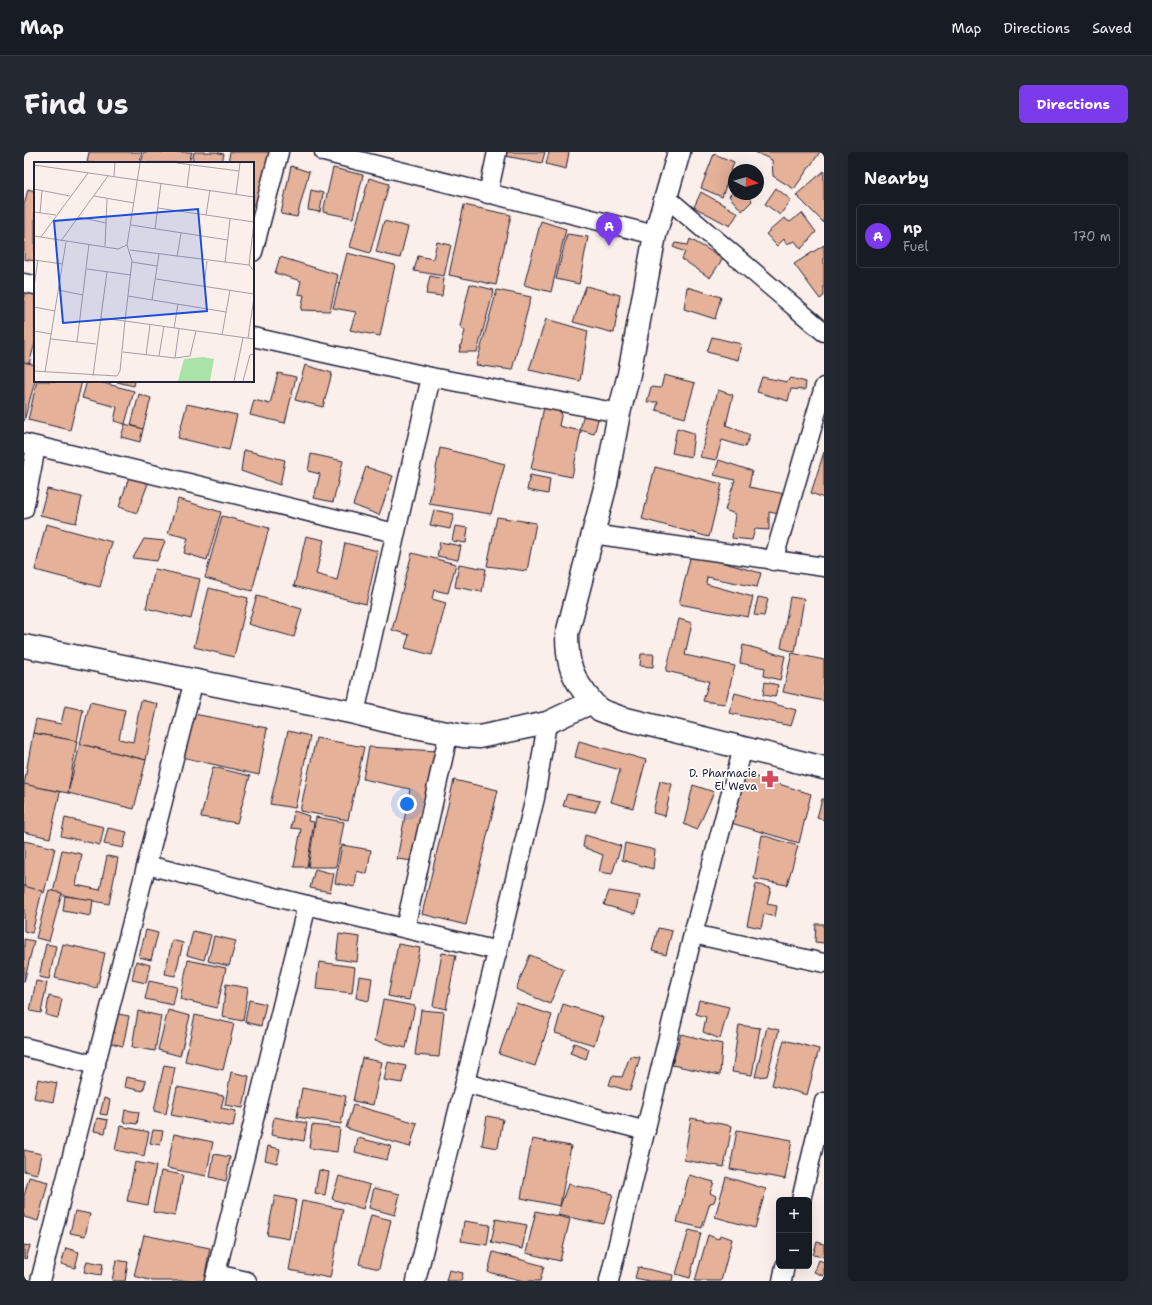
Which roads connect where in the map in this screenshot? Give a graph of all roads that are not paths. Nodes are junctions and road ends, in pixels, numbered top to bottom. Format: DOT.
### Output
graph roads {
  1 [pos="279,152"];
  2 [pos="324,152"];
  3 [pos="498,152"];
  4 [pos="679,152"];
  5 [pos="488,194"];
  6 [pos="667,198"];
  7 [pos="655,235"];
  8 [pos="254,248"];
  9 [pos="24,283"];
  10 [pos="34,285"];
  11 [pos="824,332"];
  12 [pos="254,337"];
  13 [pos="431,377"];
  14 [pos="824,387"];
  15 [pos="619,413"];
  16 [pos="30,445"];
  17 [pos="24,509"];
  18 [pos="395,533"];
  19 [pos="592,534"];
  20 [pos="773,561"];
  21 [pos="824,567"];
  22 [pos="24,646"];
  23 [pos="194,680"];
  24 [pos="592,702"];
  25 [pos="355,713"];
  26 [pos="547,723"];
  27 [pos="449,732"];
  28 [pos="743,748"];
  29 [pos="824,768"];
  30 [pos="147,865"];
  31 [pos="307,905"];
  32 [pos="405,928"];
  33 [pos="693,934"];
  34 [pos="498,951"];
  35 [pos="824,963"];
  36 [pos="24,1047"];
  37 [pos="96,1065"];
  38 [pos="465,1084"];
  39 [pos="824,1102"];
  40 [pos="646,1131"];
  41 [pos="802,1197"];
  42 [pos="784,1269"];
  43 [pos="215,1278"];
  44 [pos="40,1281"];
  45 [pos="247,1281"];
  46 [pos="416,1281"];
  47 [pos="609,1281"];
  48 [pos="782,1281"];
  1 -- 8 [label="street"];
  2 -- 5 [label="street"];
  3 -- 5 [label="street"];
  4 -- 6 [label="main road"];
  5 -- 7 [label="street"];
  6 -- 7 [label="main road"];
  6 -- 11 [label="street"];
  7 -- 15 [label="main road"];
  9 -- 10 [label="street"];
  12 -- 13 [label="street"];
  13 -- 15 [label="street"];
  13 -- 18 [label="street"];
  14 -- 20 [label="street"];
  15 -- 19 [label="main road"];
  16 -- 17 [label="street"];
  16 -- 18 [label="street"];
  18 -- 25 [label="street"];
  19 -- 20 [label="street"];
  19 -- 24 [label="main road"];
  20 -- 21 [label="street"];
  22 -- 23 [label="main road"];
  23 -- 25 [label="main road"];
  23 -- 30 [label="street"];
  24 -- 26 [label="main road"];
  24 -- 28 [label="main road"];
  25 -- 27 [label="main road"];
  26 -- 27 [label="main road"];
  26 -- 34 [label="street"];
  27 -- 32 [label="street"];
  28 -- 29 [label="main road"];
  28 -- 33 [label="street"];
  30 -- 31 [label="street"];
  30 -- 37 [label="street"];
  31 -- 32 [label="street"];
  31 -- 43 [label="street"];
  32 -- 34 [label="street"];
  33 -- 35 [label="street"];
  33 -- 40 [label="street"];
  34 -- 38 [label="street"];
  36 -- 37 [label="street"];
  37 -- 44 [label="street"];
  38 -- 40 [label="street"];
  38 -- 46 [label="street"];
  39 -- 41 [label="street"];
  40 -- 47 [label="street"];
  42 -- 48 [label="street"];
  43 -- 45 [label="street"];
}
